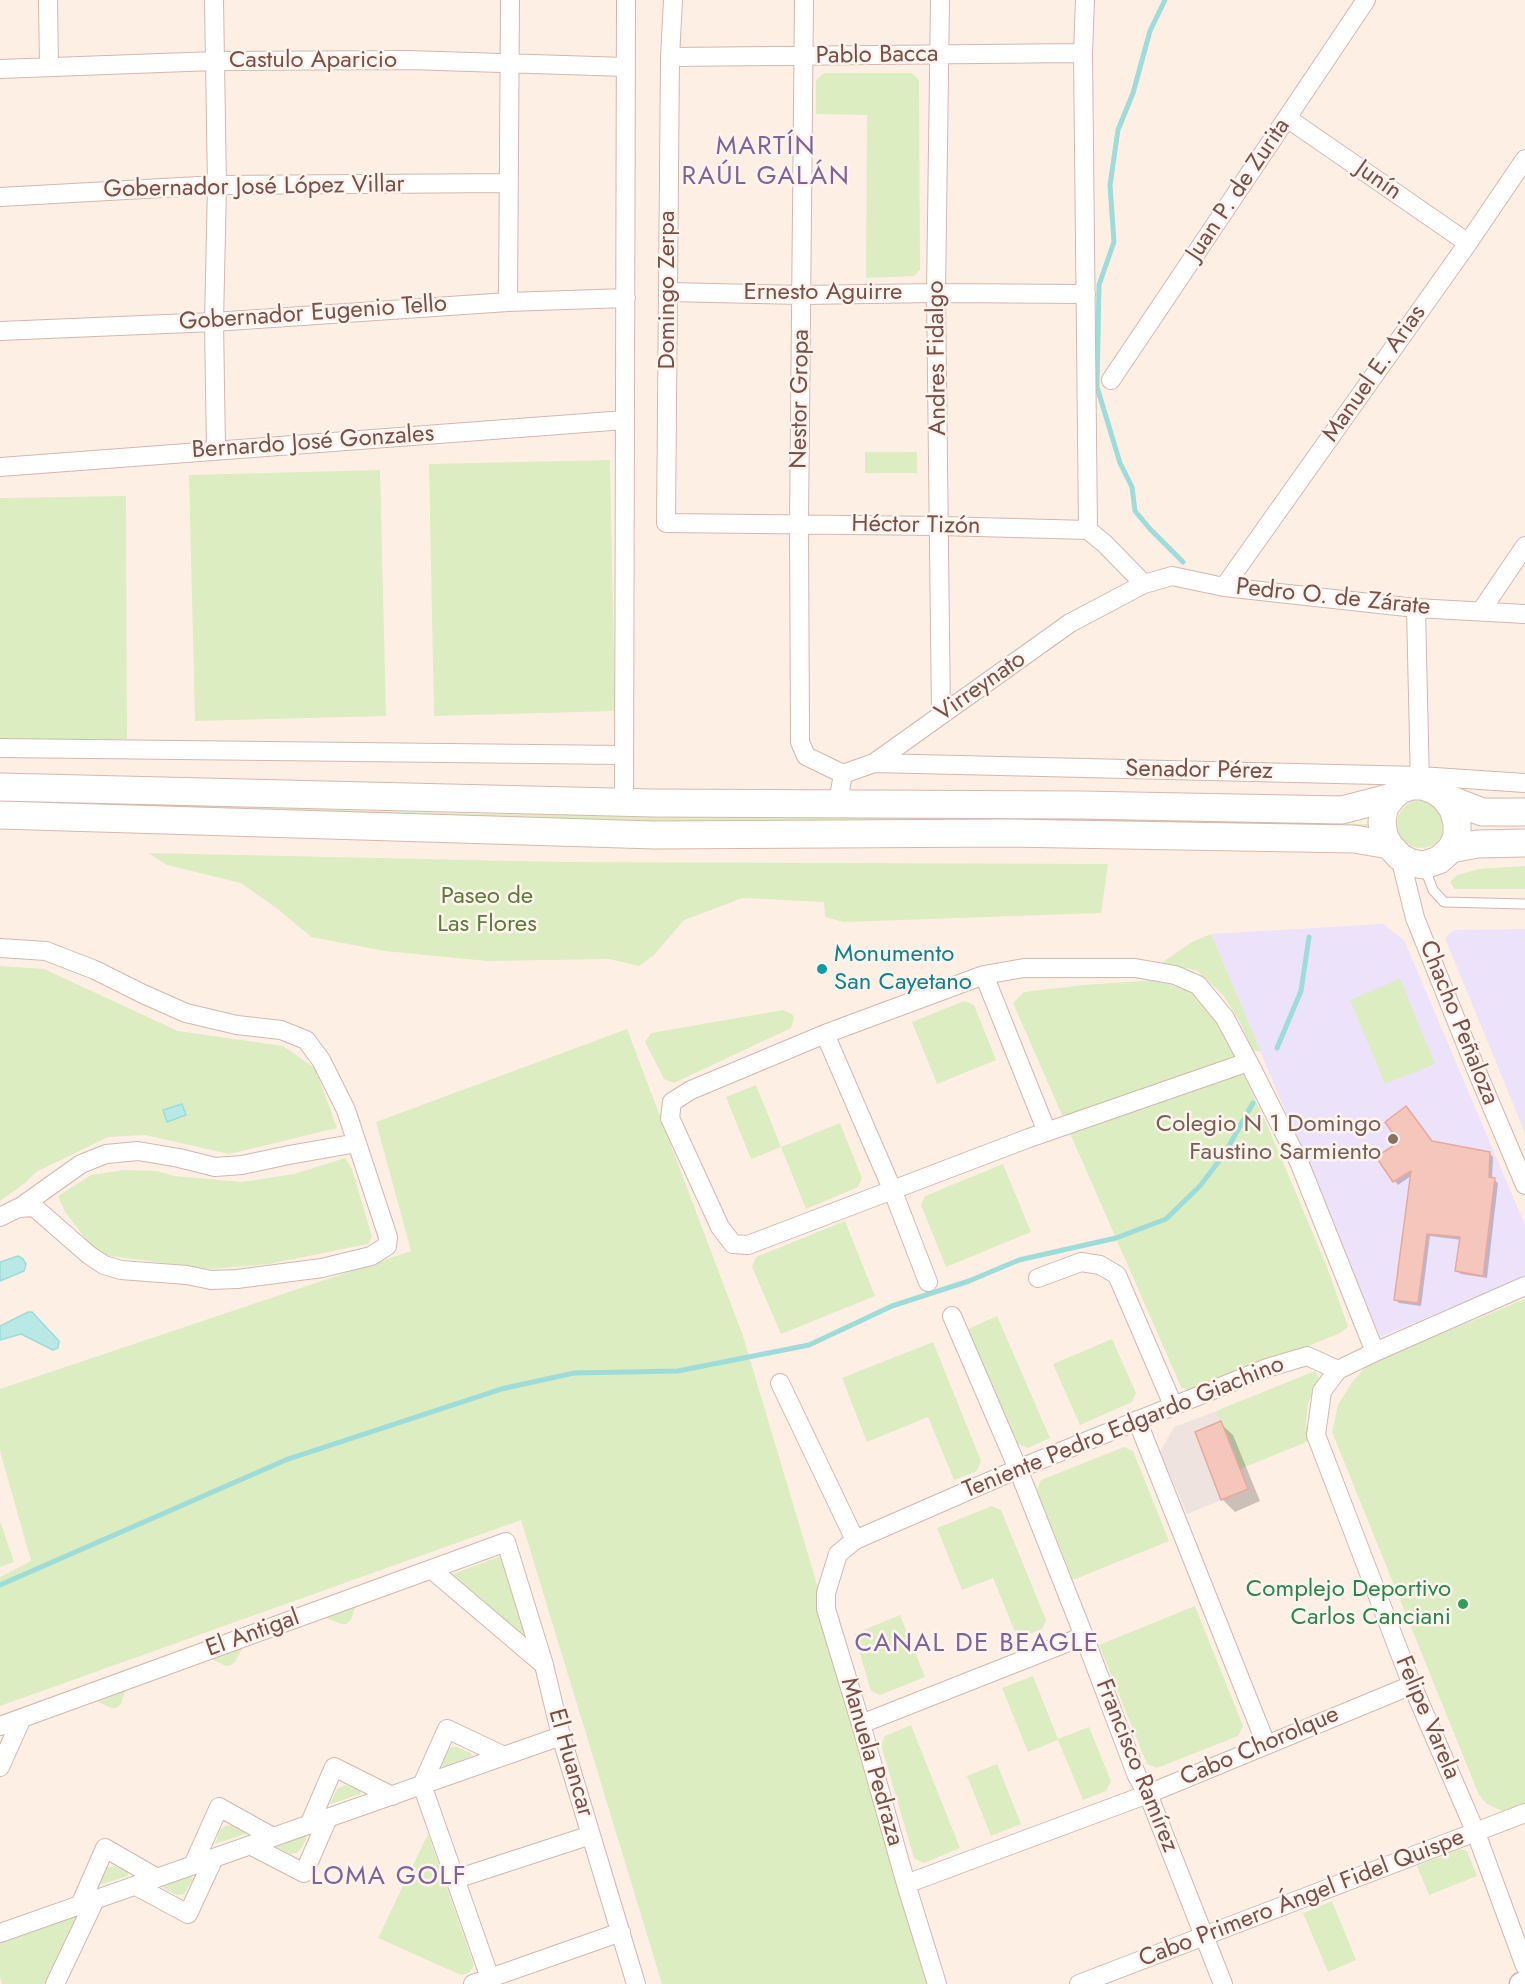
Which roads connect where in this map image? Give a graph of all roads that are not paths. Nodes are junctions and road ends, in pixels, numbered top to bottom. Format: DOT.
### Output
graph roads {
  1 [pos="48,0"];
  2 [pos="214,0"];
  3 [pos="510,0"];
  4 [pos="626,0"];
  5 [pos="673,0"];
  6 [pos="804,0"];
  7 [pos="940,0"];
  8 [pos="1085,0"];
  9 [pos="1366,0"];
  10 [pos="1083,54"];
  11 [pos="939,56"];
  12 [pos="670,57"];
  13 [pos="803,57"];
  14 [pos="214,61"];
  15 [pos="509,62"];
  16 [pos="49,67"];
  17 [pos="626,67"];
  18 [pos="0,69"];
  19 [pos="1287,118"];
  20 [pos="1525,159"];
  21 [pos="508,183"];
  22 [pos="217,185"];
  23 [pos="0,197"];
  24 [pos="1468,243"];
  25 [pos="668,292"];
  26 [pos="936,293"];
  27 [pos="1086,294"];
  28 [pos="802,295"];
  29 [pos="626,298"];
  30 [pos="508,302"];
  31 [pos="214,322"];
  32 [pos="0,331"];
  33 [pos="1112,380"];
  34 [pos="625,420"];
  35 [pos="216,450"];
  36 [pos="0,467"];
  37 [pos="666,523"];
  38 [pos="799,524"];
  39 [pos="940,526"];
  40 [pos="1088,530"];
  41 [pos="1525,546"];
  42 [pos="1144,584"];
  43 [pos="1224,587"];
  44 [pos="1416,608"];
  45 [pos="1481,611"];
  46 [pos="1525,614"];
  47 [pos="941,715"];
  48 [pos="0,748"];
  49 [pos="624,755"];
  50 [pos="874,763"];
  51 [pos="843,774"];
  52 [pos="1525,783"];
  53 [pos="0,787"];
  54 [pos="1428,787"];
  55 [pos="1392,797"];
  56 [pos="624,802"];
  57 [pos="838,803"];
  58 [pos="1525,813"];
  59 [pos="0,815"];
  60 [pos="1525,843"];
  61 [pos="1451,849"];
  62 [pos="1404,856"];
  63 [pos="1525,904"];
  64 [pos="0,948"];
  65 [pos="984,975"];
  66 [pos="825,1034"];
  67 [pos="1248,1062"];
  68 [pos="1047,1132"];
  69 [pos="357,1143"];
  70 [pos="1525,1185"];
  71 [pos="892,1189"];
  72 [pos="18,1208"];
  73 [pos="0,1217"];
  74 [pos="1038,1278"];
  75 [pos="928,1282"];
  76 [pos="1525,1286"];
  77 [pos="952,1316"];
  78 [pos="1375,1352"];
  79 [pos="1338,1370"];
  80 [pos="780,1383"];
  81 [pos="1173,1405"];
  82 [pos="1137,1420"];
  83 [pos="1018,1468"];
  84 [pos="855,1540"];
  85 [pos="506,1542"];
  86 [pos="431,1569"];
  87 [pos="1084,1636"];
  88 [pos="544,1665"];
  89 [pos="1412,1685"];
  90 [pos="22,1718"];
  91 [pos="861,1724"];
  92 [pos="0,1726"];
  93 [pos="561,1736"];
  94 [pos="1266,1744"];
  95 [pos="504,1756"];
  96 [pos="0,1767"];
  97 [pos="422,1785"];
  98 [pos="1148,1794"];
  99 [pos="392,1796"];
  100 [pos="1525,1814"];
  101 [pos="328,1818"];
  102 [pos="309,1824"];
  103 [pos="1476,1833"];
  104 [pos="591,1835"];
  105 [pos="273,1837"];
  106 [pos="250,1845"];
  107 [pos="214,1858"];
  108 [pos="193,1865"];
  109 [pos="157,1878"];
  110 [pos="456,1879"];
  111 [pos="906,1884"];
  112 [pos="136,1886"];
  113 [pos="87,1903"];
  114 [pos="621,1932"];
  115 [pos="0,1933"];
  116 [pos="1204,1935"];
  117 [pos="1525,1966"];
  118 [pos="482,1981"];
  119 [pos="55,1984"];
  120 [pos="636,1984"];
  121 [pos="937,1984"];
  122 [pos="1079,1984"];
  123 [pos="1223,1984"];
  1 -- 16 [label="street"];
  2 -- 14 [label="street"];
  3 -- 15 [label="street"];
  4 -- 17 [label="street"];
  5 -- 12 [label="street, Domingo Zerpa"];
  6 -- 13 [label="street, Nestor Gropa"];
  7 -- 11 [label="street, Andres Fidalgo"];
  8 -- 10 [label="street"];
  9 -- 19 [label="street, Juan P. de Zurita"];
  10 -- 11 [label="street, Pablo Bacca"];
  10 -- 27 [label="street"];
  11 -- 13 [label="street, Pablo Bacca"];
  11 -- 26 [label="street, Andres Fidalgo"];
  12 -- 13 [label="street, Pablo Bacca"];
  12 -- 25 [label="street, Domingo Zerpa"];
  13 -- 28 [label="street, Nestor Gropa"];
  14 -- 15 [label="street, Castulo Aparicio"];
  14 -- 16 [label="street, Castulo Aparicio"];
  14 -- 22 [label="street"];
  15 -- 17 [label="street, Castulo Aparicio"];
  15 -- 21 [label="street"];
  16 -- 18 [label="street, Castulo Aparicio"];
  17 -- 29 [label="street"];
  19 -- 24 [label="street, Junín"];
  19 -- 33 [label="street, Juan P. de Zurita"];
  20 -- 24 [label="street, Manuel E. Arias"];
  21 -- 22 [label="street, Gobernador José López Villar"];
  21 -- 30 [label="street"];
  22 -- 23 [label="street, Gobernador José López Villar"];
  22 -- 31 [label="street"];
  24 -- 43 [label="street, Manuel E. Arias"];
  25 -- 28 [label="street, Ernesto Aguirre"];
  25 -- 37 [label="street, Domingo Zerpa"];
  26 -- 27 [label="street, Ernesto Aguirre"];
  26 -- 28 [label="street, Ernesto Aguirre"];
  26 -- 39 [label="street, Andres Fidalgo"];
  27 -- 40 [label="street"];
  28 -- 38 [label="street, Nestor Gropa"];
  29 -- 30 [label="street, Gobernador Eugenio Tello"];
  29 -- 34 [label="street"];
  30 -- 31 [label="street, Gobernador Eugenio Tello"];
  31 -- 32 [label="street, Gobernador Eugenio Tello"];
  31 -- 35 [label="street"];
  34 -- 35 [label="street, Bernardo José Gonzales"];
  34 -- 49 [label="street"];
  35 -- 36 [label="street, Bernardo José Gonzales"];
  37 -- 38 [label="street, Héctor Tizón"];
  38 -- 39 [label="street, Héctor Tizón"];
  38 -- 51 [label="street, Nestor Gropa"];
  39 -- 40 [label="street, Héctor Tizón"];
  39 -- 47 [label="street, Andres Fidalgo"];
  40 -- 42 [label="street"];
  41 -- 45 [label="street"];
  42 -- 43 [label="street, Pedro O. de Zárate"];
  42 -- 47 [label="street, Virreynato"];
  43 -- 44 [label="street, Pedro O. de Zárate"];
  44 -- 45 [label="street, Pedro O. de Zárate"];
  44 -- 54 [label="street"];
  45 -- 46 [label="street, Pedro O. de Zárate"];
  47 -- 50 [label="street, Virreynato"];
  48 -- 49 [label="street"];
  49 -- 56 [label="street"];
  50 -- 51 [label="street, Virreynato"];
  50 -- 54 [label="street, Senador Pérez"];
  51 -- 57 [label="street"];
  52 -- 54 [label="street, Senador Pérez"];
  53 -- 56 [label="main road"];
  54 -- 55 [label="main road"];
  54 -- 58 [label="main road"];
  54 -- 61 [label="main road"];
  55 -- 57 [label="main road"];
  55 -- 62 [label="main road"];
  56 -- 57 [label="main road"];
  59 -- 62 [label="main road"];
  60 -- 61 [label="main road"];
  61 -- 62 [label="main road"];
  62 -- 63 [label="lane"];
  62 -- 70 [label="street, Chacho Peñaloza"];
  64 -- 69 [label="street"];
  65 -- 66 [label="street"];
  65 -- 67 [label="street"];
  65 -- 68 [label="street"];
  66 -- 71 [label="street"];
  66 -- 71 [label="street"];
  67 -- 68 [label="street"];
  67 -- 78 [label="street"];
  68 -- 71 [label="street"];
  69 -- 72 [label="street"];
  69 -- 72 [label="street"];
  71 -- 75 [label="street"];
  72 -- 73 [label="street"];
  74 -- 81 [label="street"];
  76 -- 78 [label="street"];
  77 -- 83 [label="street, Francisco Ramírez"];
  78 -- 79 [label="street"];
  79 -- 81 [label="street, Teniente Pedro Edgardo Giachino"];
  79 -- 89 [label="street, Felipe Varela"];
  80 -- 84 [label="street"];
  81 -- 82 [label="street, Teniente Pedro Edgardo Giachino"];
  82 -- 83 [label="street, Teniente Pedro Edgardo Giachino"];
  82 -- 94 [label="street"];
  83 -- 84 [label="street, Teniente Pedro Edgardo Giachino"];
  83 -- 87 [label="street, Francisco Ramírez"];
  84 -- 91 [label="street, Manuela Pedraza"];
  85 -- 86 [label="street, El Antigal"];
  85 -- 88 [label="street, El Huancar"];
  86 -- 88 [label="street"];
  86 -- 90 [label="street, El Antigal"];
  87 -- 91 [label="street"];
  87 -- 98 [label="street, Francisco Ramírez"];
  88 -- 93 [label="street, El Huancar"];
  89 -- 94 [label="street, Cabo Chorolque"];
  89 -- 103 [label="street, Felipe Varela"];
  90 -- 92 [label="street, El Antigal"];
  90 -- 96 [label="street"];
  91 -- 111 [label="street, Manuela Pedraza"];
  93 -- 95 [label="street"];
  93 -- 104 [label="street, El Huancar"];
  94 -- 98 [label="street, Cabo Chorolque"];
  95 -- 97 [label="street"];
  95 -- 97 [label="street"];
  97 -- 99 [label="street"];
  97 -- 110 [label="street"];
  98 -- 111 [label="street, Cabo Chorolque"];
  98 -- 116 [label="street, Francisco Ramírez"];
  99 -- 101 [label="street"];
  99 -- 102 [label="street"];
  100 -- 103 [label="street, Cabo Primero Ángel Fidel Quispe"];
  101 -- 102 [label="street"];
  101 -- 106 [label="street"];
  102 -- 105 [label="street"];
  103 -- 116 [label="street, Cabo Primero Ángel Fidel Quispe"];
  103 -- 117 [label="street, Felipe Varela"];
  104 -- 110 [label="street"];
  104 -- 114 [label="street, El Huancar"];
  105 -- 106 [label="street"];
  105 -- 108 [label="street"];
  106 -- 107 [label="street"];
  107 -- 108 [label="street"];
  107 -- 112 [label="street"];
  108 -- 109 [label="street"];
  109 -- 112 [label="street"];
  109 -- 113 [label="street"];
  110 -- 118 [label="street"];
  111 -- 121 [label="street, Manuela Pedraza"];
  112 -- 113 [label="street"];
  113 -- 115 [label="street"];
  113 -- 119 [label="street"];
  114 -- 118 [label="street"];
  114 -- 120 [label="street, El Huancar"];
  116 -- 122 [label="street, Cabo Primero Ángel Fidel Quispe"];
  116 -- 123 [label="street, Francisco Ramírez"];
}
